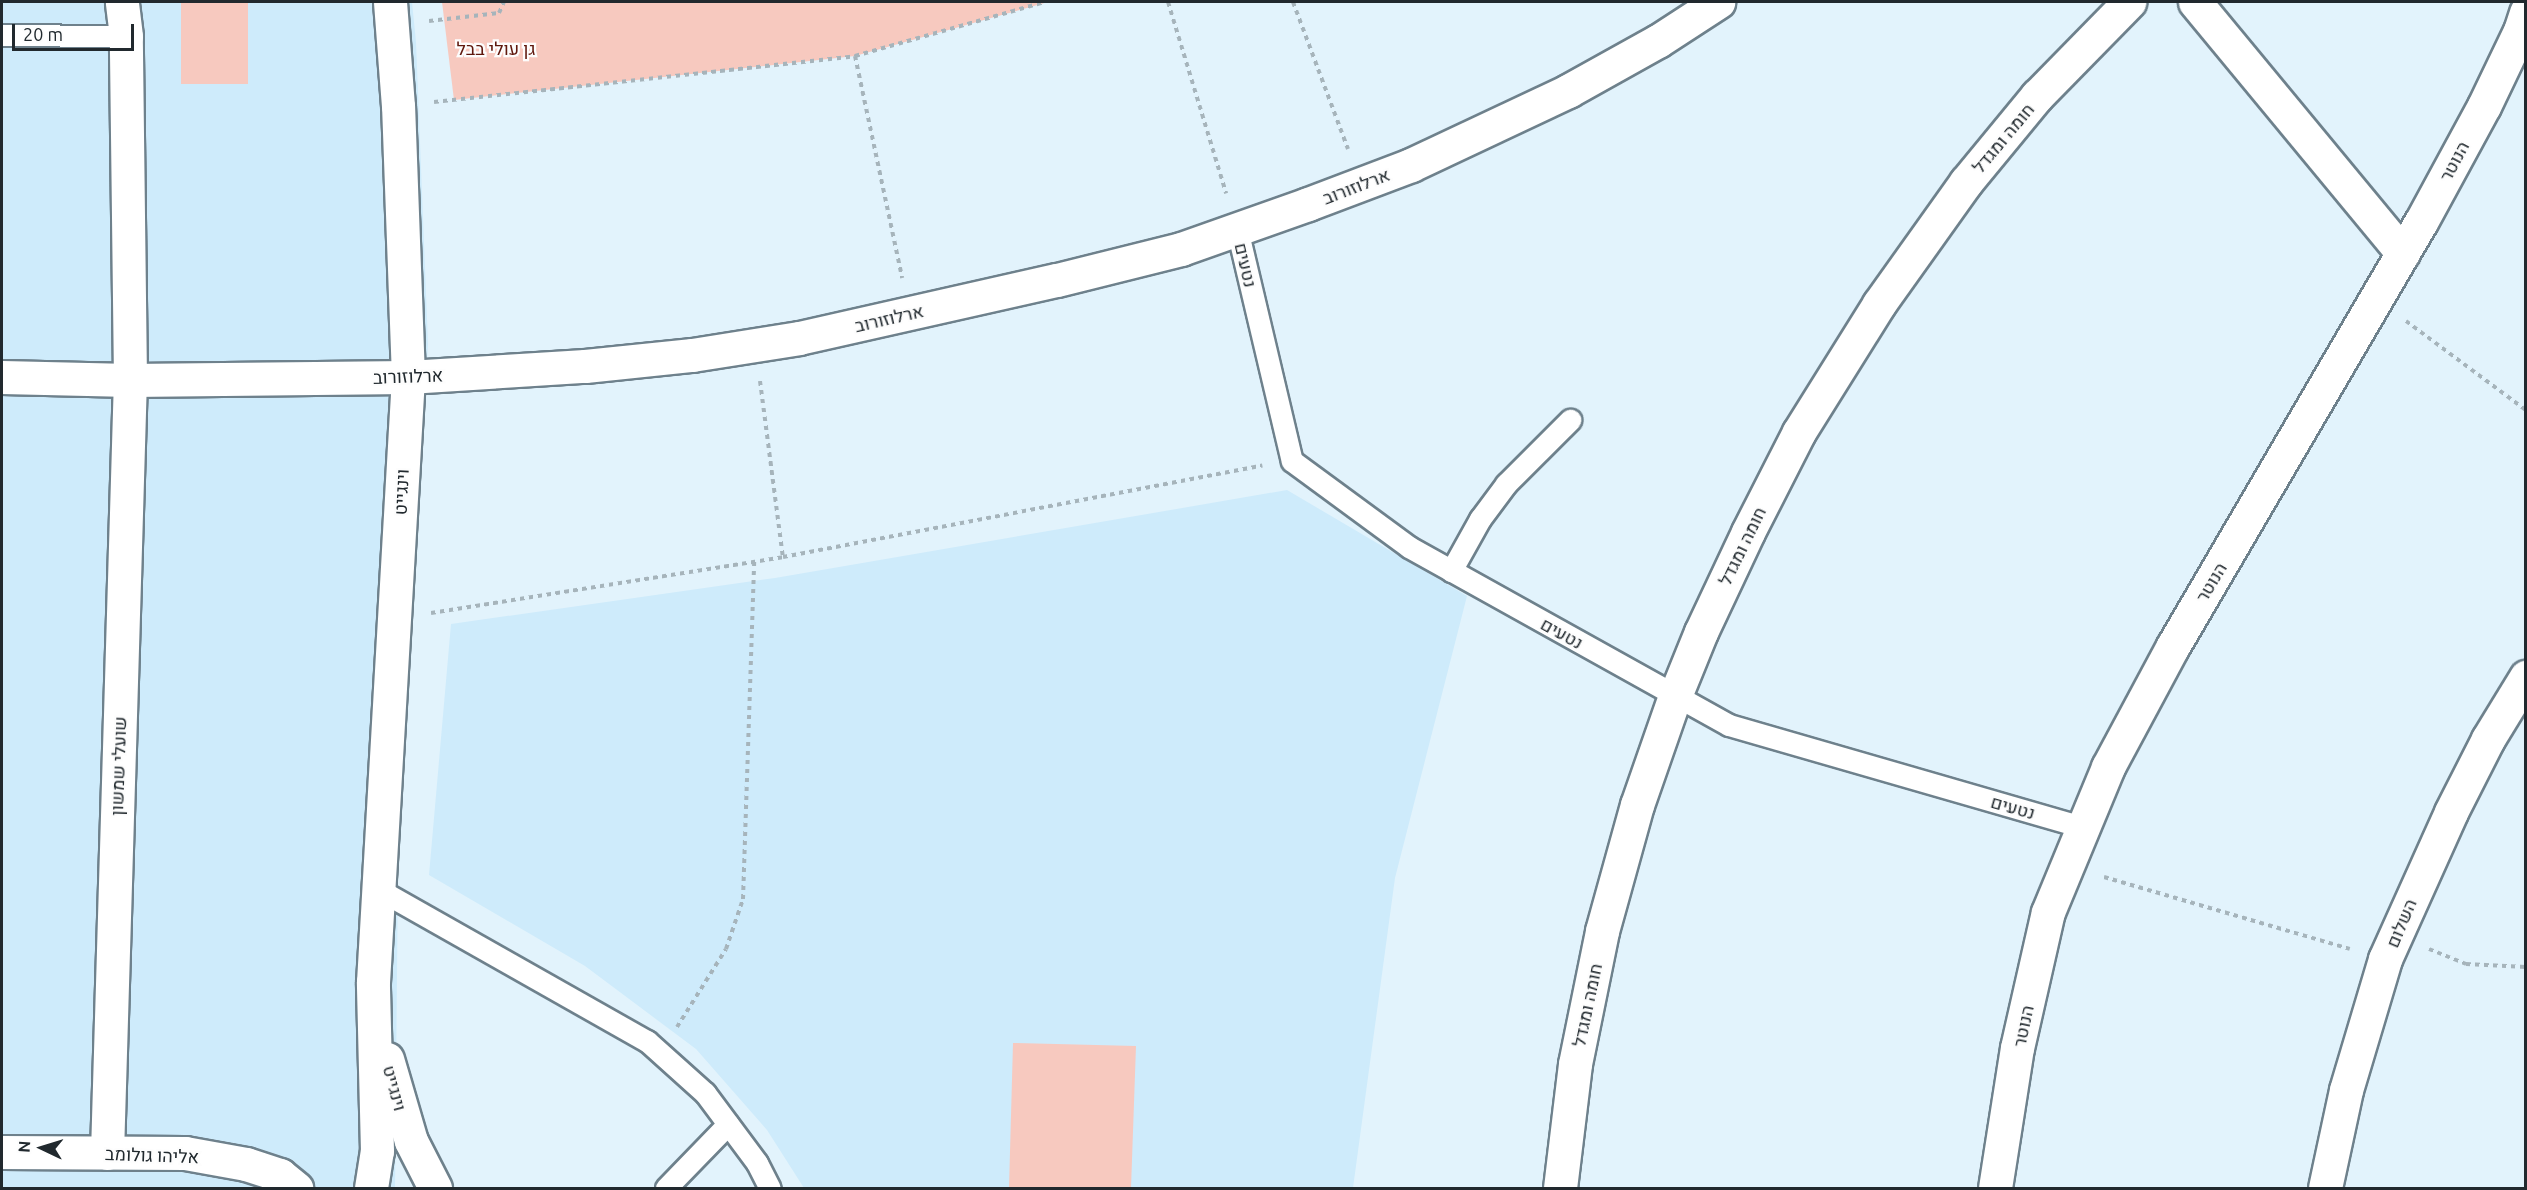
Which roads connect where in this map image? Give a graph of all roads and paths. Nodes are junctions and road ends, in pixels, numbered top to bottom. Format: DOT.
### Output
graph roads {
  1 [pos="123,2"];
  2 [pos="504,2"];
  3 [pos="1044,2"];
  4 [pos="1168,2"];
  5 [pos="1293,2"];
  6 [pos="1718,2"];
  7 [pos="2129,2"];
  8 [pos="2195,2"];
  9 [pos="2526,12"];
  10 [pos="391,13"];
  11 [pos="2,35"];
  12 [pos="126,36"];
  13 [pos="855,56"];
  14 [pos="398,106"];
  15 [pos="1361,184"];
  16 [pos="1238,229"];
  17 [pos="2403,254"];
  18 [pos="2377,299"];
  19 [pos="910,313"];
  20 [pos="756,344"];
  21 [pos="2,377"];
  22 [pos="408,377"];
  23 [pos="130,380"];
  24 [pos="2526,410"];
  25 [pos="1570,420"];
  26 [pos="1292,460"];
  27 [pos="783,557"];
  28 [pos="754,561"];
  29 [pos="1451,571"];
  30 [pos="393,620"];
  31 [pos="2526,677"];
  32 [pos="1675,696"];
  33 [pos="2083,827"];
  34 [pos="2067,866"];
  35 [pos="378,889"];
  36 [pos="2392,947"];
  37 [pos="2526,967"];
  38 [pos="373,982"];
  39 [pos="661,1054"];
  40 [pos="728,1124"];
  41 [pos="2,1152"];
  42 [pos="107,1153"];
  43 [pos="296,1188"];
  44 [pos="371,1188"];
  45 [pos="435,1188"];
  46 [pos="666,1188"];
  47 [pos="771,1188"];
  48 [pos="1560,1188"];
  49 [pos="1995,1188"];
  50 [pos="2325,1188"];
  1 -- 12 [label="street, שועלי שמשון"];
  2 -- 10 [label="path"];
  3 -- 13 [label="path"];
  4 -- 16 [label="path"];
  5 -- 15 [label="path"];
  6 -- 15 [label="street, ארלוזורוב"];
  7 -- 32 [label="street, חומה ומגדל"];
  8 -- 17 [label="street"];
  9 -- 17 [label="street, הנוטר"];
  10 -- 14 [label="street, וינגייט"];
  11 -- 12 [label="lane"];
  12 -- 23 [label="street, שועלי שמשון"];
  13 -- 14 [label="path"];
  13 -- 19 [label="path"];
  14 -- 22 [label="street, וינגייט"];
  15 -- 16 [label="street, ארלוזורוב"];
  16 -- 19 [label="street, ארלוזורוב"];
  16 -- 26 [label="lane, נטעים"];
  17 -- 18 [label="street, הנוטר"];
  18 -- 24 [label="path"];
  18 -- 33 [label="street, הנוטר"];
  19 -- 20 [label="street, ארלוזורוב"];
  20 -- 22 [label="street, ארלוזורוב"];
  20 -- 27 [label="path"];
  21 -- 23 [label="street, ארלוזורוב"];
  22 -- 23 [label="street, ארלוזורוב"];
  22 -- 30 [label="street, וינגייט"];
  23 -- 42 [label="street, שועלי שמשון"];
  25 -- 29 [label="lane"];
  26 -- 27 [label="path"];
  26 -- 29 [label="lane, נטעים"];
  27 -- 28 [label="path"];
  28 -- 30 [label="path"];
  28 -- 39 [label="path"];
  29 -- 32 [label="lane, נטעים"];
  30 -- 35 [label="street, וינגייט"];
  31 -- 36 [label="street, השלום"];
  32 -- 33 [label="lane, נטעים"];
  32 -- 48 [label="street, חומה ומגדל"];
  33 -- 34 [label="street, הנוטר"];
  34 -- 36 [label="path"];
  34 -- 49 [label="street, הנוטר"];
  35 -- 38 [label="street, וינגייט"];
  35 -- 39 [label="lane"];
  36 -- 37 [label="path"];
  36 -- 50 [label="street, השלום"];
  38 -- 44 [label="street, וינגייט"];
  38 -- 45 [label="street, וינגייט"];
  39 -- 40 [label="lane"];
  40 -- 46 [label="lane"];
  40 -- 47 [label="lane"];
  41 -- 42 [label="street, אליהו גולומב"];
  42 -- 43 [label="street, אליהו גולומב"];
}
